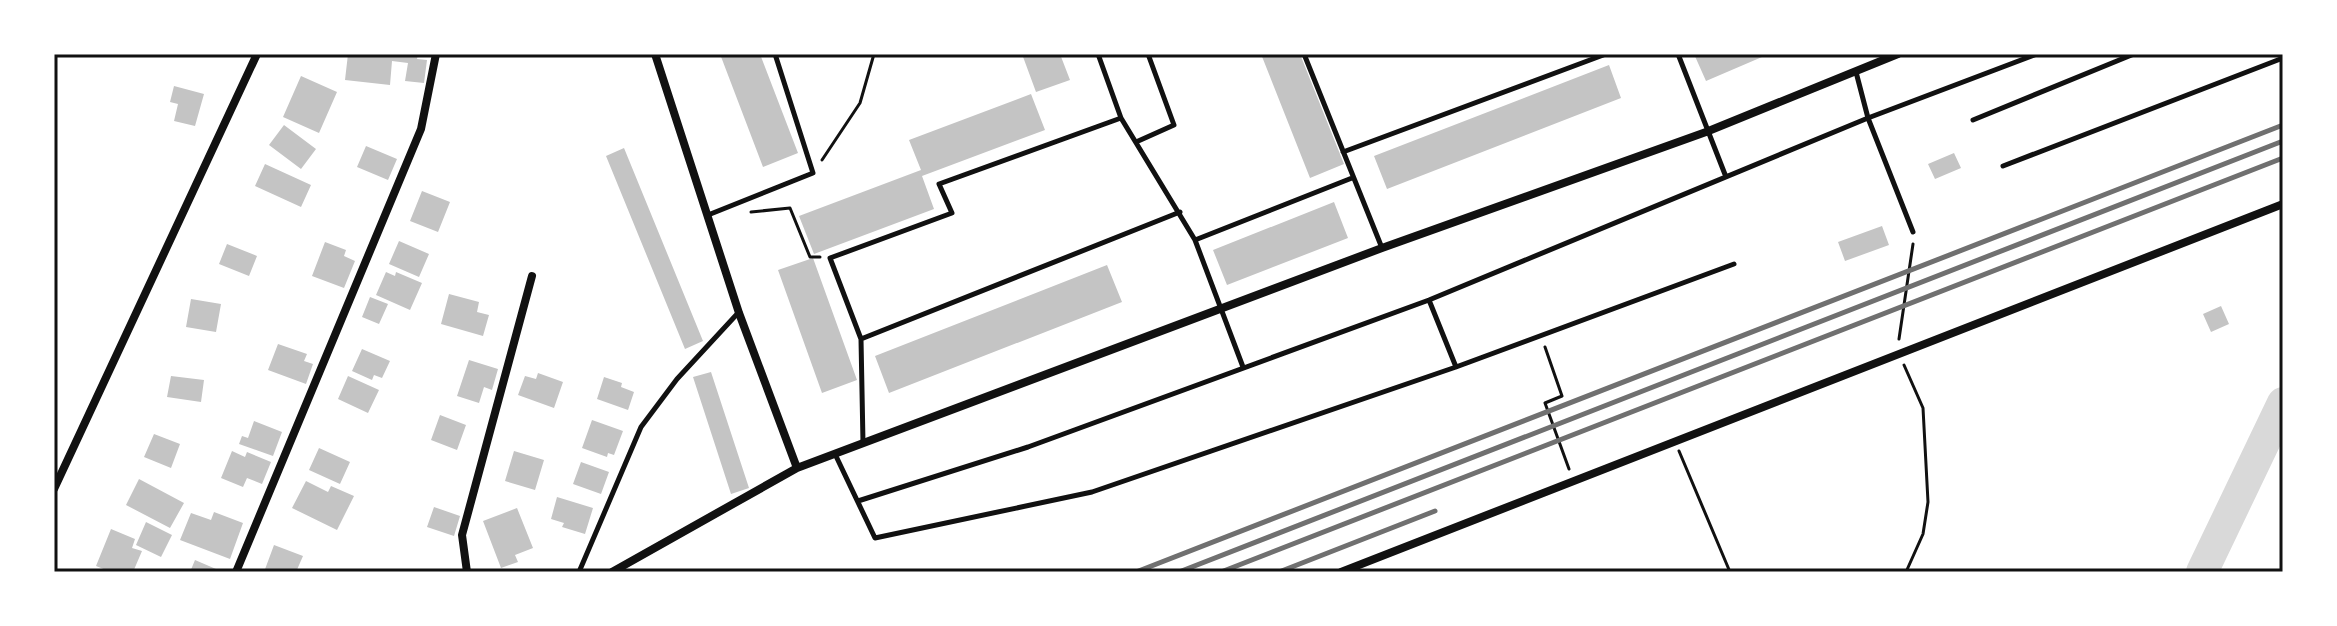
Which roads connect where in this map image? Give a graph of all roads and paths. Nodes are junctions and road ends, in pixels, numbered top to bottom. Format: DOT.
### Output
graph roads {
  1 [pos="257,54"];
  2 [pos="436,54"];
  3 [pos="655,54"];
  4 [pos="775,54"];
  5 [pos="874,54"];
  6 [pos="1098,54"];
  7 [pos="1148,54"];
  8 [pos="1304,54"];
  9 [pos="1606,54"];
  10 [pos="1678,54"];
  11 [pos="2037,54"];
  12 [pos="2134,54"];
  13 [pos="1894,55"];
  14 [pos="2283,58"];
  15 [pos="1856,71"];
  16 [pos="1121,118"];
  17 [pos="1868,118"];
  18 [pos="1973,120"];
  19 [pos="1706,132"];
  20 [pos="1136,142"];
  21 [pos="1343,152"];
  22 [pos="2003,166"];
  23 [pos="813,173"];
  24 [pos="1726,177"];
  25 [pos="1352,178"];
  26 [pos="2283,204"];
  27 [pos="749,212"];
  28 [pos="1180,212"];
  29 [pos="708,215"];
  30 [pos="1913,232"];
  31 [pos="1195,240"];
  32 [pos="1382,248"];
  33 [pos="830,258"];
  34 [pos="1734,264"];
  35 [pos="532,276"];
  36 [pos="1429,300"];
  37 [pos="1222,307"];
  38 [pos="739,313"];
  39 [pos="1541,336"];
  40 [pos="861,339"];
  41 [pos="1896,352"];
  42 [pos="1243,367"];
  43 [pos="1456,367"];
  44 [pos="1674,440"];
  45 [pos="863,443"];
  46 [pos="835,454"];
  47 [pos="797,468"];
  48 [pos="1573,480"];
  49 [pos="54,489"];
  50 [pos="858,501"];
  51 [pos="236,572"];
  52 [pos="467,572"];
  53 [pos="579,572"];
  54 [pos="612,572"];
  55 [pos="1341,572"];
  56 [pos="1730,572"];
  57 [pos="1906,572"];
  1 -- 49 [label="street"];
  2 -- 51 [label="street"];
  3 -- 29 [label="street"];
  4 -- 23 [label="lane"];
  5 -- 23 [label="path"];
  6 -- 16 [label="lane"];
  7 -- 20 [label="lane"];
  8 -- 21 [label="lane"];
  9 -- 21 [label="lane"];
  10 -- 19 [label="lane"];
  11 -- 17 [label="lane"];
  12 -- 18 [label="lane"];
  13 -- 15 [label="street"];
  14 -- 22 [label="lane"];
  15 -- 17 [label="lane"];
  15 -- 19 [label="street"];
  16 -- 20 [label="lane"];
  16 -- 33 [label="lane"];
  17 -- 24 [label="lane"];
  17 -- 30 [label="lane"];
  19 -- 24 [label="lane"];
  19 -- 32 [label="street"];
  20 -- 28 [label="lane"];
  21 -- 25 [label="lane"];
  23 -- 29 [label="lane"];
  24 -- 36 [label="lane"];
  25 -- 31 [label="lane"];
  25 -- 32 [label="lane"];
  26 -- 41 [label="street"];
  27 -- 33 [label="path"];
  28 -- 31 [label="lane"];
  28 -- 40 [label="lane"];
  29 -- 38 [label="street"];
  30 -- 41 [label="path"];
  31 -- 37 [label="lane"];
  32 -- 37 [label="street"];
  33 -- 40 [label="lane"];
  34 -- 39 [label="lane"];
  35 -- 52 [label="street"];
  36 -- 42 [label="lane"];
  36 -- 43 [label="lane"];
  37 -- 42 [label="lane"];
  37 -- 45 [label="street"];
  38 -- 47 [label="street"];
  38 -- 53 [label="lane"];
  39 -- 43 [label="lane"];
  39 -- 48 [label="path"];
  40 -- 45 [label="lane"];
  41 -- 44 [label="street"];
  41 -- 57 [label="path"];
  42 -- 50 [label="lane"];
  43 -- 50 [label="lane"];
  44 -- 48 [label="street"];
  44 -- 56 [label="path"];
  45 -- 46 [label="street"];
  46 -- 47 [label="street"];
  46 -- 50 [label="lane"];
  47 -- 54 [label="street"];
  48 -- 55 [label="street"];
}
